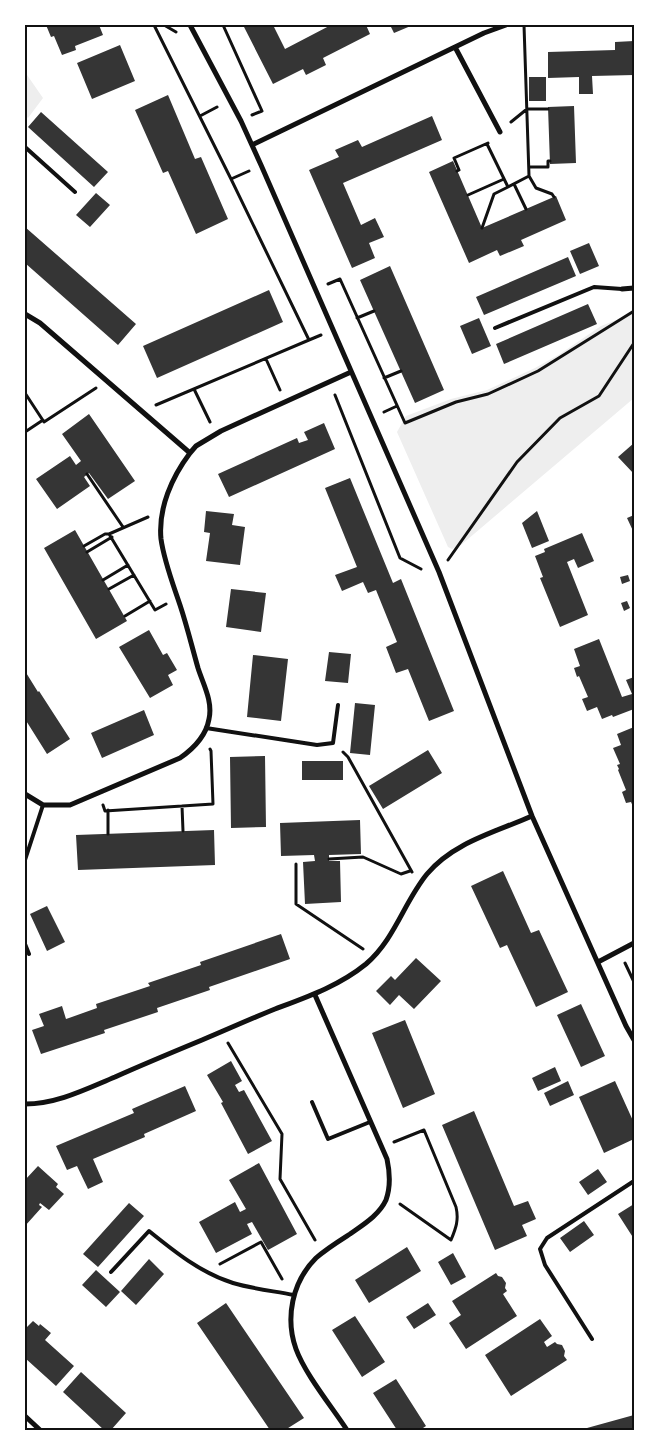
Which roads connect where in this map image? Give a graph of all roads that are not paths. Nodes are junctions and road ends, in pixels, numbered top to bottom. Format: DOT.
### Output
graph roads {
  1 [pos="190,25"];
  2 [pos="506,25"];
  3 [pos="455,47"];
  4 [pos="500,132"];
  5 [pos="252,145"];
  6 [pos="25,147"];
  7 [pos="75,192"];
  8 [pos="634,288"];
  9 [pos="622,289"];
  10 [pos="25,314"];
  11 [pos="495,328"];
  12 [pos="351,372"];
  13 [pos="190,453"];
  14 [pos="338,706"];
  15 [pos="206,728"];
  16 [pos="25,794"];
  17 [pos="43,805"];
  18 [pos="532,816"];
  19 [pos="25,860"];
  20 [pos="634,943"];
  21 [pos="25,944"];
  22 [pos="30,954"];
  23 [pos="598,962"];
  24 [pos="315,994"];
  25 [pos="634,1040"];
  26 [pos="312,1102"];
  27 [pos="25,1104"];
  28 [pos="370,1122"];
  29 [pos="634,1180"];
  30 [pos="111,1272"];
  31 [pos="294,1295"];
  32 [pos="592,1340"];
  33 [pos="25,1416"];
  34 [pos="40,1430"];
  35 [pos="347,1430"];
  1 -- 5 [label="street"];
  2 -- 3 [label="street"];
  3 -- 4 [label="street"];
  3 -- 5 [label="street"];
  5 -- 12 [label="street"];
  6 -- 7 [label="lane"];
  8 -- 9 [label="street"];
  9 -- 11 [label="lane"];
  10 -- 13 [label="street"];
  12 -- 13 [label="street"];
  12 -- 18 [label="street"];
  13 -- 15 [label="street"];
  14 -- 15 [label="lane"];
  15 -- 17 [label="street"];
  16 -- 17 [label="street"];
  17 -- 19 [label="lane"];
  18 -- 23 [label="street"];
  18 -- 24 [label="street"];
  20 -- 23 [label="street"];
  21 -- 22 [label="lane"];
  23 -- 25 [label="street"];
  24 -- 27 [label="street"];
  24 -- 28 [label="street"];
  26 -- 28 [label="lane"];
  28 -- 31 [label="street"];
  29 -- 32 [label="lane"];
  30 -- 31 [label="lane"];
  31 -- 35 [label="street"];
  33 -- 34 [label="street"];
}
